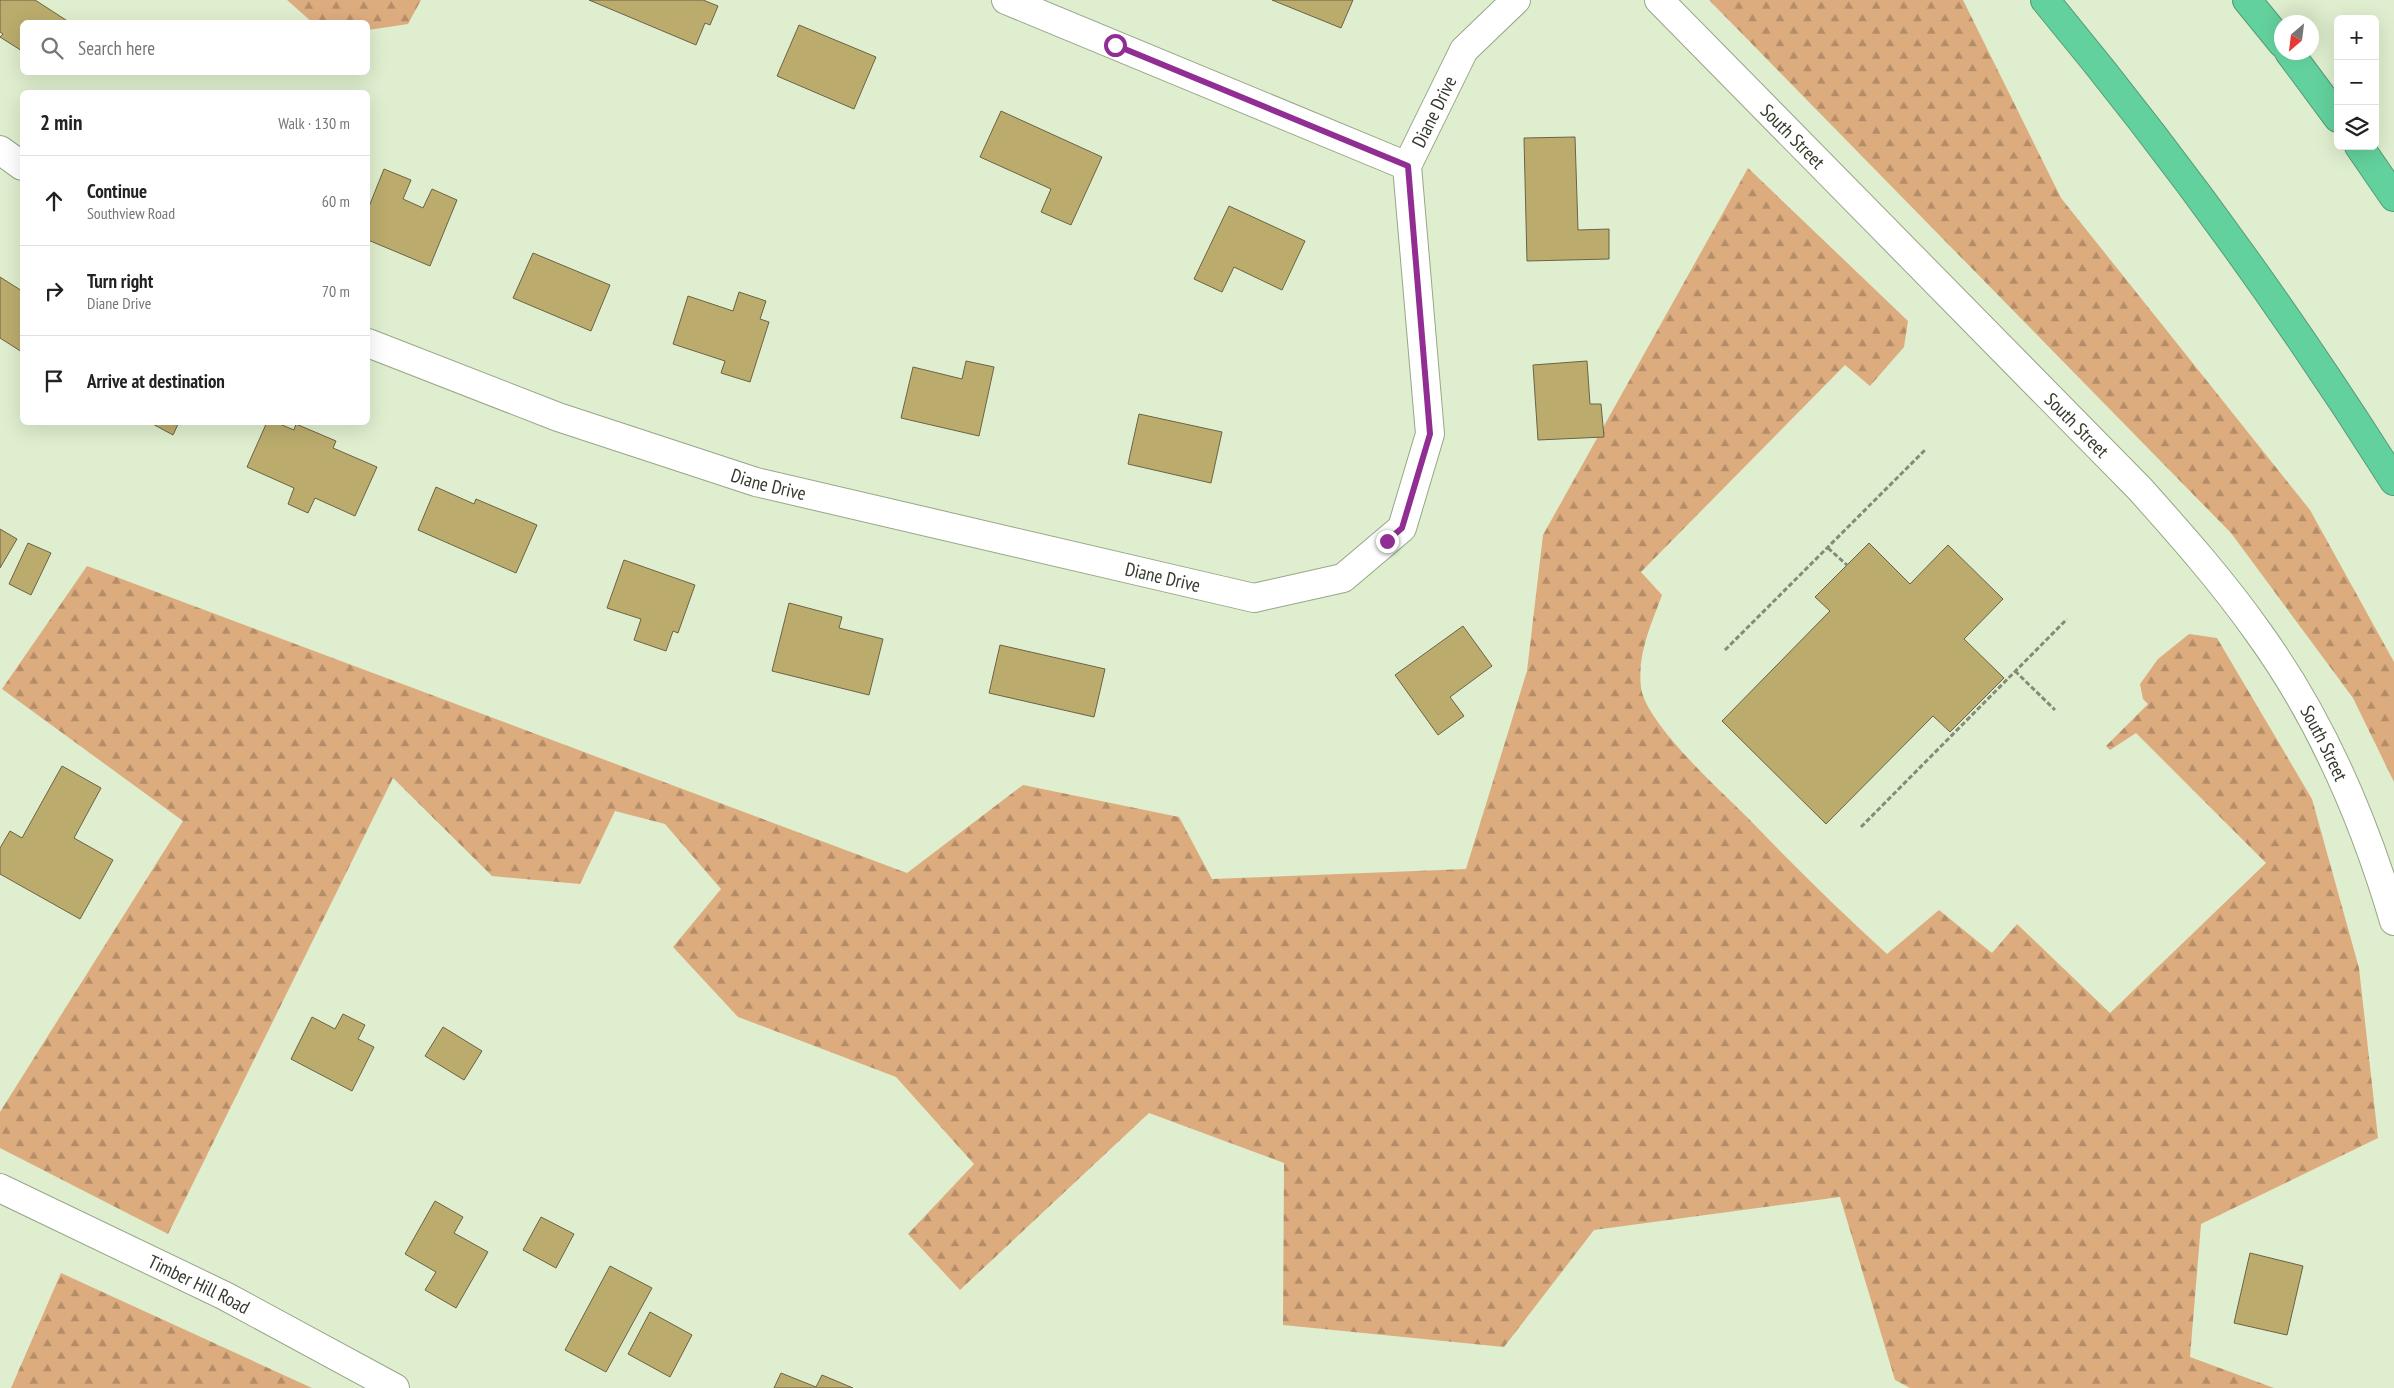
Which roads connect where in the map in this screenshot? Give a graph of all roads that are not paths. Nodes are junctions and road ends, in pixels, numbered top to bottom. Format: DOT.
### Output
graph roads {
  1 [pos="1006,0"];
  2 [pos="1516,0"];
  3 [pos="1659,0"];
  4 [pos="2045,0"];
  5 [pos="2247,0"];
  6 [pos="2274,33"];
  7 [pos="2295,60"];
  8 [pos="2334,113"];
  9 [pos="0,150"];
  10 [pos="2362,150"];
  11 [pos="20,165"];
  12 [pos="1408,166"];
  13 [pos="2394,197"];
  14 [pos="370,344"];
  15 [pos="2394,481"];
  16 [pos="2394,921"];
  17 [pos="0,1188"];
  18 [pos="395,1388"];
  1 -- 12 [label="street"];
  2 -- 12 [label="street, Diane Drive"];
  3 -- 16 [label="street, South Street"];
  4 -- 15 [label="highway"];
  5 -- 6 [label="highway"];
  7 -- 8 [label="highway"];
  9 -- 11 [label="street"];
  10 -- 13 [label="highway"];
  12 -- 14 [label="street, Diane Drive"];
  17 -- 18 [label="street, Timber Hill Road"];
}
